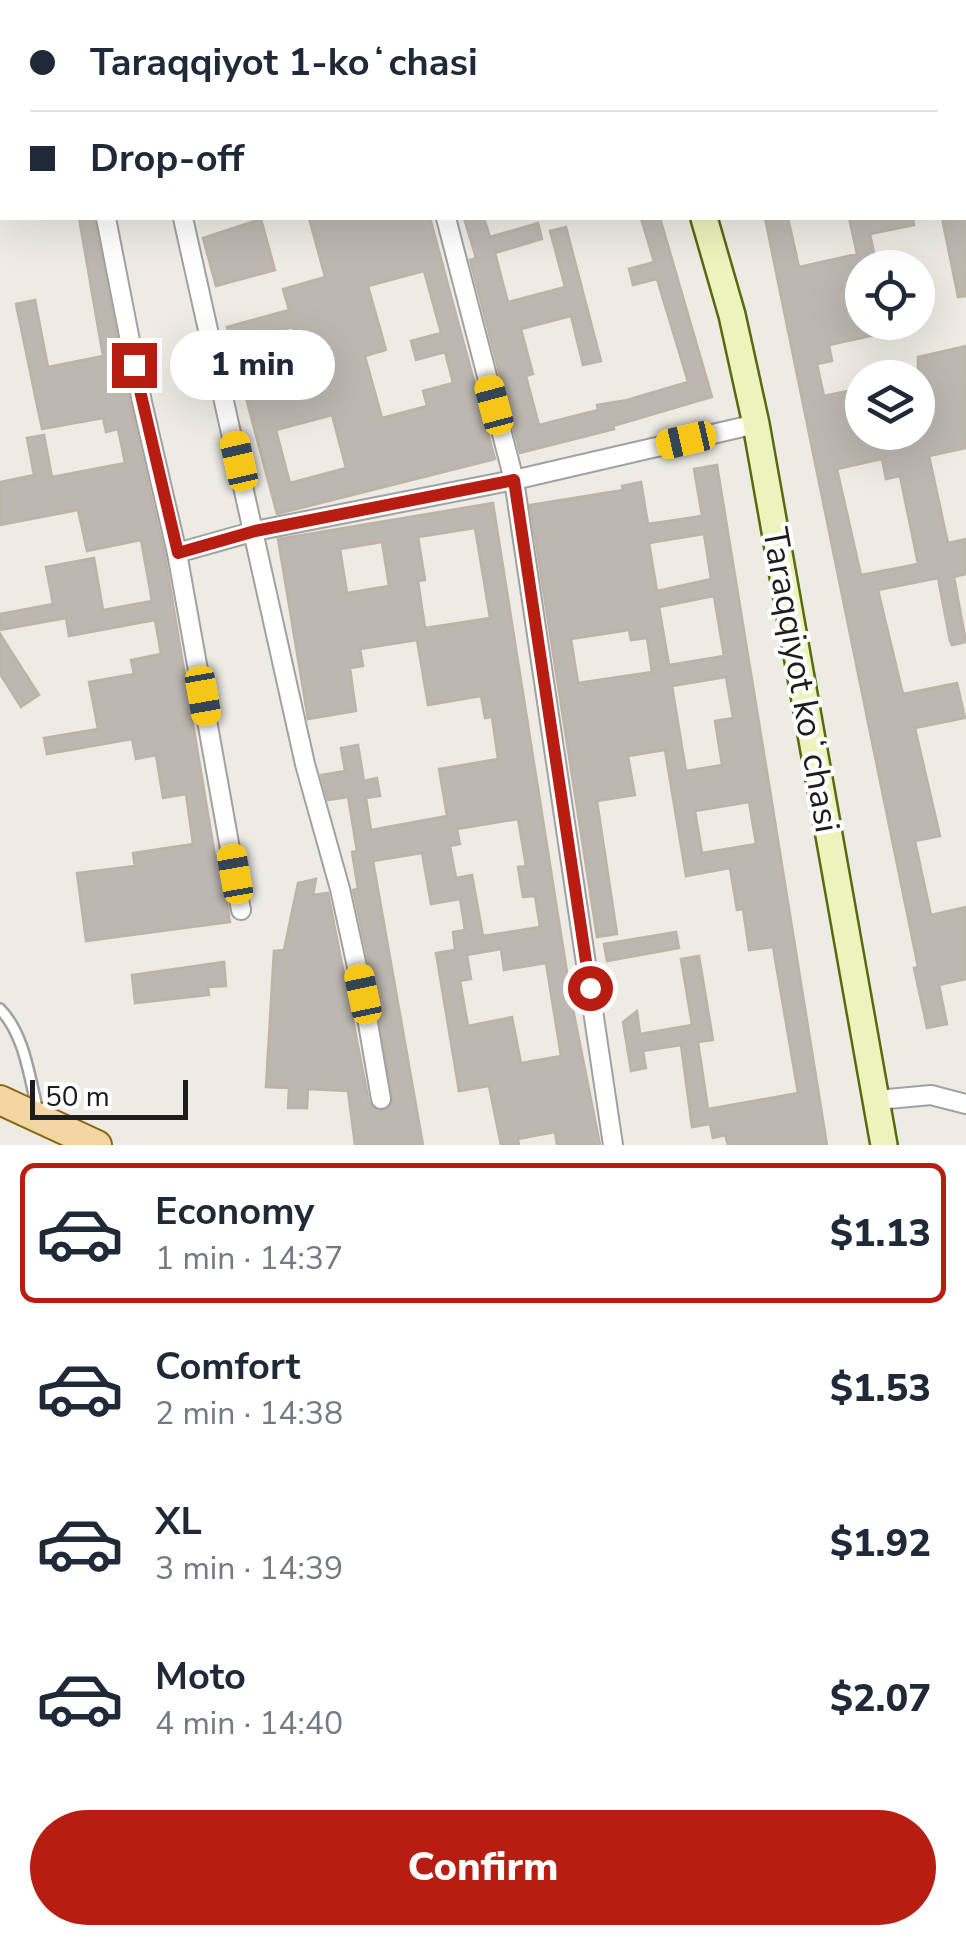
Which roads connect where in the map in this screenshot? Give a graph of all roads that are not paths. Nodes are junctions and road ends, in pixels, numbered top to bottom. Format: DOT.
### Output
graph roads {
  1 [pos="106,220"];
  2 [pos="183,220"];
  3 [pos="447,220"];
  4 [pos="705,220"];
  5 [pos="756,424"];
  6 [pos="514,480"];
  7 [pos="255,531"];
  8 [pos="178,553"];
  9 [pos="241,910"];
  10 [pos="0,1010"];
  11 [pos="381,1099"];
  12 [pos="0,1100"];
  13 [pos="877,1100"];
  14 [pos="966,1104"];
  15 [pos="40,1119"];
  16 [pos="96,1145"];
  17 [pos="613,1145"];
  18 [pos="884,1145"];
  1 -- 8 [label="street"];
  2 -- 7 [label="street"];
  3 -- 6 [label="street"];
  4 -- 5 [label="street, Taraqqiyot koʻchasi"];
  5 -- 6 [label="street"];
  5 -- 13 [label="street, Taraqqiyot koʻchasi"];
  6 -- 7 [label="street"];
  6 -- 17 [label="street"];
  7 -- 8 [label="street"];
  7 -- 11 [label="street"];
  8 -- 9 [label="street"];
  10 -- 15 [label="lane"];
  12 -- 15 [label="main road"];
  13 -- 14 [label="street"];
  13 -- 18 [label="street, Taraqqiyot koʻchasi"];
  15 -- 16 [label="main road"];
}
